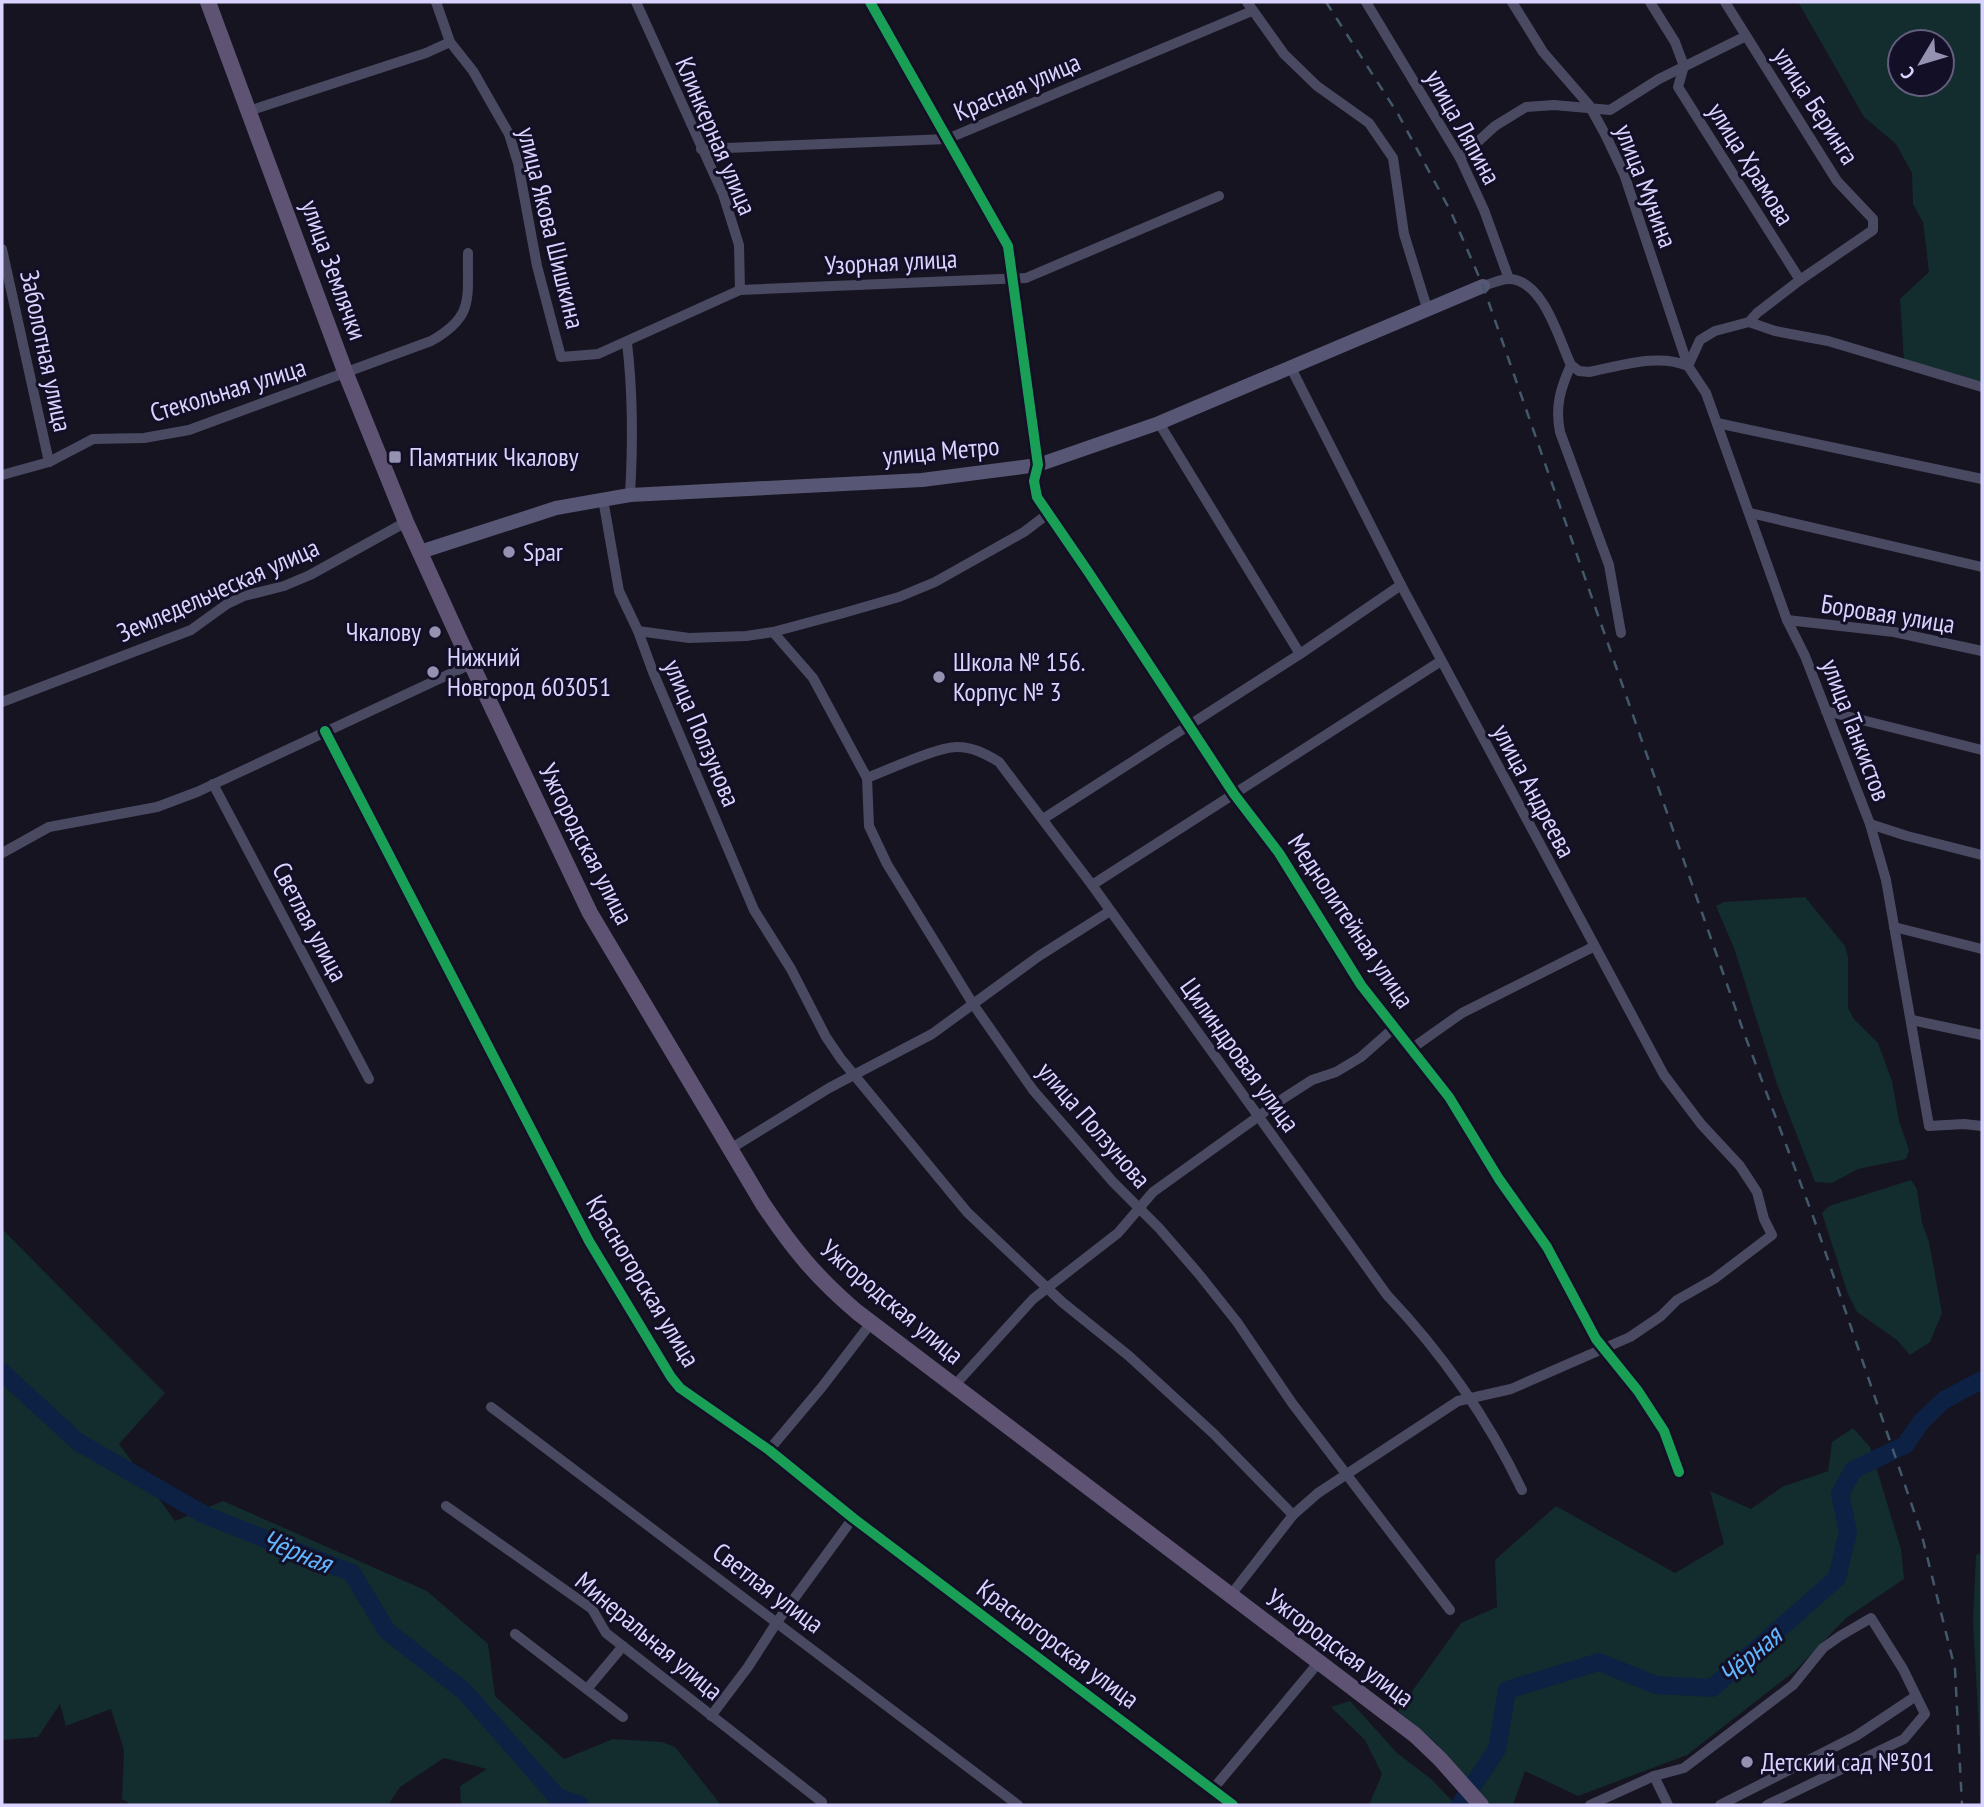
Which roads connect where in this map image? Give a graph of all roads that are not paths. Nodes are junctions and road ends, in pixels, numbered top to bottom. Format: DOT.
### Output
graph roads {
  1 [pos="208,2"];
  2 [pos="436,2"];
  3 [pos="636,2"];
  4 [pos="870,2"];
  5 [pos="1366,2"];
  6 [pos="1512,2"];
  7 [pos="1650,2"];
  8 [pos="1725,2"];
  9 [pos="1250,6"];
  10 [pos="1746,36"];
  11 [pos="450,41"];
  12 [pos="1684,66"];
  13 [pos="1591,109"];
  14 [pos="249,111"];
  15 [pos="947,139"];
  16 [pos="701,149"];
  17 [pos="1460,158"];
  18 [pos="1219,196"];
  19 [pos="2,249"];
  20 [pos="468,253"];
  21 [pos="1012,277"];
  22 [pos="1508,279"];
  23 [pos="1800,281"];
  24 [pos="1483,286"];
  25 [pos="740,290"];
  26 [pos="1427,308"];
  27 [pos="1749,322"];
  28 [pos="627,343"];
  29 [pos="561,357"];
  30 [pos="1571,365"];
  31 [pos="1290,366"];
  32 [pos="1688,366"];
  33 [pos="346,374"];
  34 [pos="1982,387"];
  35 [pos="1159,423"];
  36 [pos="1717,423"];
  37 [pos="49,462"];
  38 [pos="1038,465"];
  39 [pos="2,475"];
  40 [pos="1982,479"];
  41 [pos="630,495"];
  42 [pos="603,499"];
  43 [pos="1049,513"];
  44 [pos="1750,513"];
  45 [pos="406,522"];
  46 [pos="420,552"];
  47 [pos="1982,567"];
  48 [pos="1401,585"];
  49 [pos="1787,620"];
  50 [pos="638,631"];
  51 [pos="774,632"];
  52 [pos="1621,633"];
  53 [pos="1982,651"];
  54 [pos="1300,654"];
  55 [pos="1441,661"];
  56 [pos="471,664"];
  57 [pos="2,702"];
  58 [pos="1826,711"];
  59 [pos="1189,726"];
  60 [pos="325,732"];
  61 [pos="1982,750"];
  62 [pos="867,778"];
  63 [pos="213,784"];
  64 [pos="1234,794"];
  65 [pos="1043,819"];
  66 [pos="1870,824"];
  67 [pos="2,853"];
  68 [pos="1982,855"];
  69 [pos="1092,885"];
  70 [pos="1110,911"];
  71 [pos="1894,927"];
  72 [pos="1593,947"];
  73 [pos="1982,949"];
  74 [pos="973,1004"];
  75 [pos="1912,1020"];
  76 [pos="1395,1027"];
  77 [pos="1982,1035"];
  78 [pos="1411,1049"];
  79 [pos="856,1074"];
  80 [pos="369,1079"];
  81 [pos="1258,1115"];
  82 [pos="1982,1126"];
  83 [pos="730,1149"];
  84 [pos="1139,1208"];
  85 [pos="1047,1286"];
  86 [pos="871,1323"];
  87 [pos="1602,1348"];
  88 [pos="954,1386"];
  89 [pos="1469,1398"];
  90 [pos="491,1407"];
  91 [pos="769,1450"];
  92 [pos="1679,1472"];
  93 [pos="1347,1474"];
  94 [pos="1522,1490"];
  95 [pos="446,1506"];
  96 [pos="1293,1515"];
  97 [pos="853,1518"];
  98 [pos="1230,1596"];
  99 [pos="1450,1610"];
  100 [pos="777,1622"];
  101 [pos="515,1634"];
  102 [pos="623,1646"];
  103 [pos="1319,1662"];
  104 [pos="587,1689"];
  105 [pos="1916,1696"];
  106 [pos="711,1716"];
  107 [pos="623,1717"];
  108 [pos="1654,1776"];
  109 [pos="1213,1789"];
  110 [pos="822,1802"];
  111 [pos="1018,1805"];
  112 [pos="1233,1805"];
  113 [pos="1481,1805"];
  114 [pos="1590,1805"];
  115 [pos="1668,1805"];
  116 [pos="1720,1805"];
  117 [pos="1767,1805"];
  1 -- 14 [label="main road, улица Землячки"];
  2 -- 11 [label="street, улица Якова Шишкина"];
  3 -- 16 [label="street, Клинкерная улица"];
  4 -- 15 [label="street, Меднолитейная улица"];
  5 -- 17 [label="street, улица Ляпина"];
  6 -- 13 [label="street, улица Мунина"];
  7 -- 12 [label="street"];
  8 -- 10 [label="street, улица Беринга"];
  9 -- 15 [label="street, Красная улица"];
  9 -- 26 [label="street"];
  10 -- 12 [label="street"];
  10 -- 23 [label="street, улица Беринга"];
  11 -- 14 [label="street"];
  11 -- 29 [label="street, улица Якова Шишкина"];
  12 -- 13 [label="street"];
  12 -- 23 [label="street, улица Храмова"];
  13 -- 17 [label="street"];
  13 -- 32 [label="street, улица Мунина"];
  14 -- 33 [label="main road, улица Землячки"];
  15 -- 16 [label="street, Красная улица"];
  15 -- 21 [label="street, Меднолитейная улица"];
  16 -- 25 [label="street, Клинкерная улица"];
  17 -- 22 [label="street, улица Ляпина"];
  18 -- 21 [label="street, Узорная улица"];
  19 -- 37 [label="street, Заболотная улица"];
  20 -- 33 [label="street, Стекольная улица"];
  21 -- 25 [label="street, Узорная улица"];
  21 -- 38 [label="street, Меднолитейная улица"];
  22 -- 24 [label="street"];
  22 -- 30 [label="street"];
  23 -- 27 [label="street"];
  24 -- 26 [label="street, улица Метро"];
  25 -- 28 [label="street, Узорная улица"];
  26 -- 31 [label="street, улица Метро"];
  27 -- 32 [label="street"];
  27 -- 34 [label="street"];
  28 -- 29 [label="street, Узорная улица"];
  28 -- 41 [label="street"];
  30 -- 32 [label="street"];
  30 -- 52 [label="street"];
  31 -- 35 [label="street, улица Метро"];
  31 -- 48 [label="street, улица Андреева"];
  32 -- 36 [label="street, улица Танкистов"];
  33 -- 37 [label="street, Стекольная улица"];
  33 -- 45 [label="main road, улица Землячки"];
  35 -- 38 [label="street, улица Метро"];
  35 -- 54 [label="street"];
  36 -- 40 [label="street"];
  36 -- 44 [label="street, улица Танкистов"];
  37 -- 39 [label="street, Стекольная улица"];
  38 -- 41 [label="street, улица Метро"];
  38 -- 43 [label="street, Меднолитейная улица"];
  41 -- 42 [label="street, улица Метро"];
  42 -- 46 [label="street, улица Метро"];
  42 -- 50 [label="street, улица Ползунова"];
  43 -- 51 [label="street"];
  43 -- 59 [label="street, Меднолитейная улица"];
  44 -- 47 [label="street"];
  44 -- 49 [label="street, улица Танкистов"];
  45 -- 46 [label="main road, улица Землячки"];
  45 -- 57 [label="street, Земледельческая улица"];
  46 -- 56 [label="main road, Ужгородская улица"];
  48 -- 54 [label="street"];
  48 -- 55 [label="street, улица Андреева"];
  49 -- 53 [label="street, Боровая улица"];
  49 -- 58 [label="street, улица Танкистов"];
  50 -- 51 [label="street"];
  50 -- 79 [label="street, улица Ползунова"];
  51 -- 62 [label="street, улица Ползунова"];
  54 -- 59 [label="street"];
  55 -- 64 [label="street"];
  55 -- 72 [label="street, улица Андреева"];
  56 -- 60 [label="street"];
  56 -- 83 [label="main road, Ужгородская улица"];
  58 -- 61 [label="street"];
  58 -- 66 [label="street, улица Танкистов"];
  59 -- 64 [label="street, Меднолитейная улица"];
  59 -- 65 [label="street"];
  60 -- 63 [label="street"];
  60 -- 91 [label="street, Красногорская улица"];
  62 -- 65 [label="street, Цилиндровая улица"];
  62 -- 74 [label="street, улица Ползунова"];
  63 -- 67 [label="street"];
  63 -- 80 [label="street, Светлая улица"];
  64 -- 69 [label="street"];
  64 -- 76 [label="street, Меднолитейная улица"];
  65 -- 69 [label="street, Цилиндровая улица"];
  66 -- 68 [label="street"];
  66 -- 71 [label="street, улица Танкистов"];
  69 -- 70 [label="street, Цилиндровая улица"];
  70 -- 74 [label="street"];
  70 -- 81 [label="street, Цилиндровая улица"];
  71 -- 73 [label="street"];
  71 -- 75 [label="street, улица Танкистов"];
  72 -- 78 [label="street"];
  72 -- 87 [label="street, улица Андреева"];
  74 -- 79 [label="street"];
  74 -- 84 [label="street, улица Ползунова"];
  75 -- 77 [label="street"];
  75 -- 82 [label="street, улица Танкистов"];
  76 -- 78 [label="street, Меднолитейная улица"];
  76 -- 81 [label="street"];
  78 -- 87 [label="street, Меднолитейная улица"];
  79 -- 83 [label="street"];
  79 -- 85 [label="street, улица Ползунова"];
  81 -- 84 [label="street"];
  81 -- 89 [label="street, Цилиндровая улица"];
  83 -- 86 [label="main road, Ужгородская улица"];
  84 -- 85 [label="street"];
  84 -- 93 [label="street, улица Ползунова"];
  85 -- 88 [label="street"];
  85 -- 96 [label="street, улица Ползунова"];
  86 -- 88 [label="main road, Ужгородская улица"];
  86 -- 91 [label="street"];
  87 -- 89 [label="street"];
  87 -- 92 [label="street, Меднолитейная улица"];
  88 -- 98 [label="main road, Ужгородская улица"];
  89 -- 93 [label="street"];
  89 -- 94 [label="street, Цилиндровая улица"];
  90 -- 100 [label="street, Светлая улица"];
  91 -- 97 [label="street, Красногорская улица"];
  93 -- 96 [label="street"];
  93 -- 99 [label="street, улица Ползунова"];
  95 -- 102 [label="street, Минеральная улица"];
  96 -- 98 [label="street"];
  97 -- 100 [label="street"];
  97 -- 109 [label="street, Красногорская улица"];
  98 -- 103 [label="main road, Ужгородская улица"];
  100 -- 106 [label="street"];
  100 -- 111 [label="street, Светлая улица"];
  101 -- 104 [label="street"];
  102 -- 104 [label="street"];
  102 -- 106 [label="street, Минеральная улица"];
  103 -- 109 [label="street"];
  103 -- 113 [label="main road, Ужгородская улица"];
  104 -- 107 [label="street"];
  105 -- 108 [label="street"];
  105 -- 116 [label="street"];
  105 -- 117 [label="street"];
  106 -- 110 [label="street, Минеральная улица"];
  108 -- 114 [label="street"];
  108 -- 115 [label="street"];
  109 -- 112 [label="street, Красногорская улица"];
}
